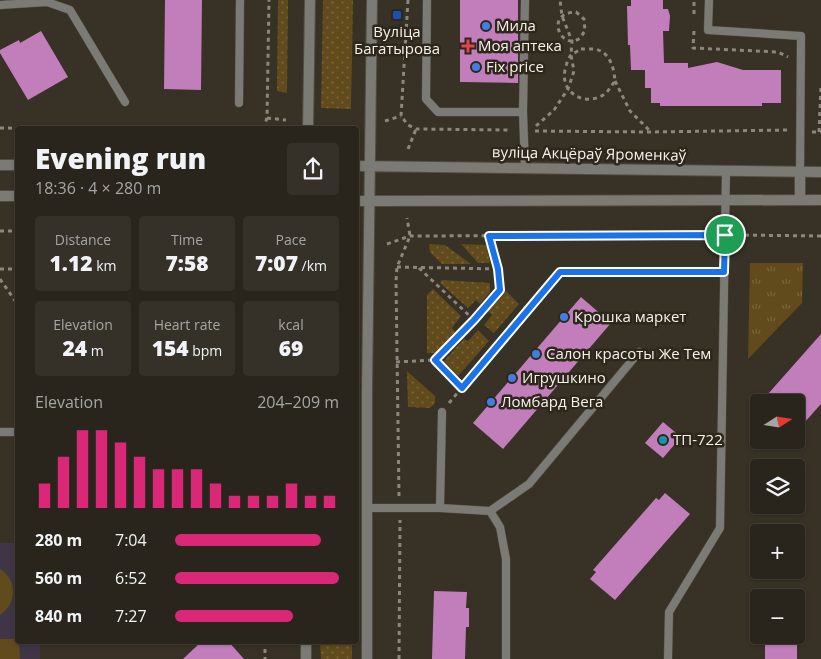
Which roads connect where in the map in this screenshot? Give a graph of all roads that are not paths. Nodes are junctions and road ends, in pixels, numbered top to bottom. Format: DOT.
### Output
graph roads {
  1 [pos="240,0"];
  2 [pos="310,0"];
  3 [pos="372,0"];
  4 [pos="427,0"];
  5 [pos="525,0"];
  6 [pos="709,0"];
  7 [pos="47,1"];
  8 [pos="0,6"];
  9 [pos="125,102"];
  10 [pos="239,103"];
  11 [pos="523,112"];
  12 [pos="308,126"];
  13 [pos="0,165"];
  14 [pos="15,165"];
  15 [pos="359,166"];
  16 [pos="370,166"];
  17 [pos="525,168"];
  18 [pos="726,171"];
  19 [pos="800,172"];
  20 [pos="821,172"];
  21 [pos="0,196"];
  22 [pos="15,196"];
  23 [pos="800,200"];
  24 [pos="821,200"];
  25 [pos="359,201"];
  26 [pos="725,201"];
  27 [pos="369,202"];
  28 [pos="560,272"];
  29 [pos="724,272"];
  30 [pos="639,352"];
  31 [pos="442,412"];
  32 [pos="0,432"];
  33 [pos="15,432"];
  34 [pos="367,508"];
  35 [pos="440,508"];
  36 [pos="490,511"];
  37 [pos="306,644"];
  38 [pos="306,659"];
  39 [pos="367,659"];
  40 [pos="506,659"];
  41 [pos="668,659"];
  1 -- 10 [label="lane"];
  2 -- 12 [label="street"];
  3 -- 16 [label="street"];
  4 -- 11 [label="lane"];
  5 -- 11 [label="lane"];
  6 -- 19 [label="lane"];
  7 -- 8 [label="lane"];
  7 -- 9 [label="lane"];
  11 -- 17 [label="lane"];
  13 -- 14 [label="street"];
  15 -- 16 [label="street, вуліца Акцёраў Яроменкаў"];
  16 -- 17 [label="street, вуліца Акцёраў Яроменкаў"];
  16 -- 27 [label="street"];
  17 -- 18 [label="street, вуліца Акцёраў Яроменкаў"];
  18 -- 19 [label="street, вуліца Акцёраў Яроменкаў"];
  18 -- 26 [label="lane"];
  19 -- 20 [label="street, вуліца Акцёраў Яроменкаў"];
  19 -- 23 [label="street"];
  21 -- 22 [label="street"];
  23 -- 24 [label="street"];
  23 -- 26 [label="street"];
  25 -- 27 [label="street"];
  26 -- 27 [label="street"];
  26 -- 29 [label="lane"];
  27 -- 34 [label="street"];
  28 -- 29 [label="lane"];
  29 -- 41 [label="lane"];
  30 -- 36 [label="lane"];
  31 -- 35 [label="lane"];
  32 -- 33 [label="lane"];
  34 -- 35 [label="lane"];
  34 -- 39 [label="street"];
  35 -- 36 [label="lane"];
  36 -- 40 [label="lane"];
  37 -- 38 [label="street"];
}
